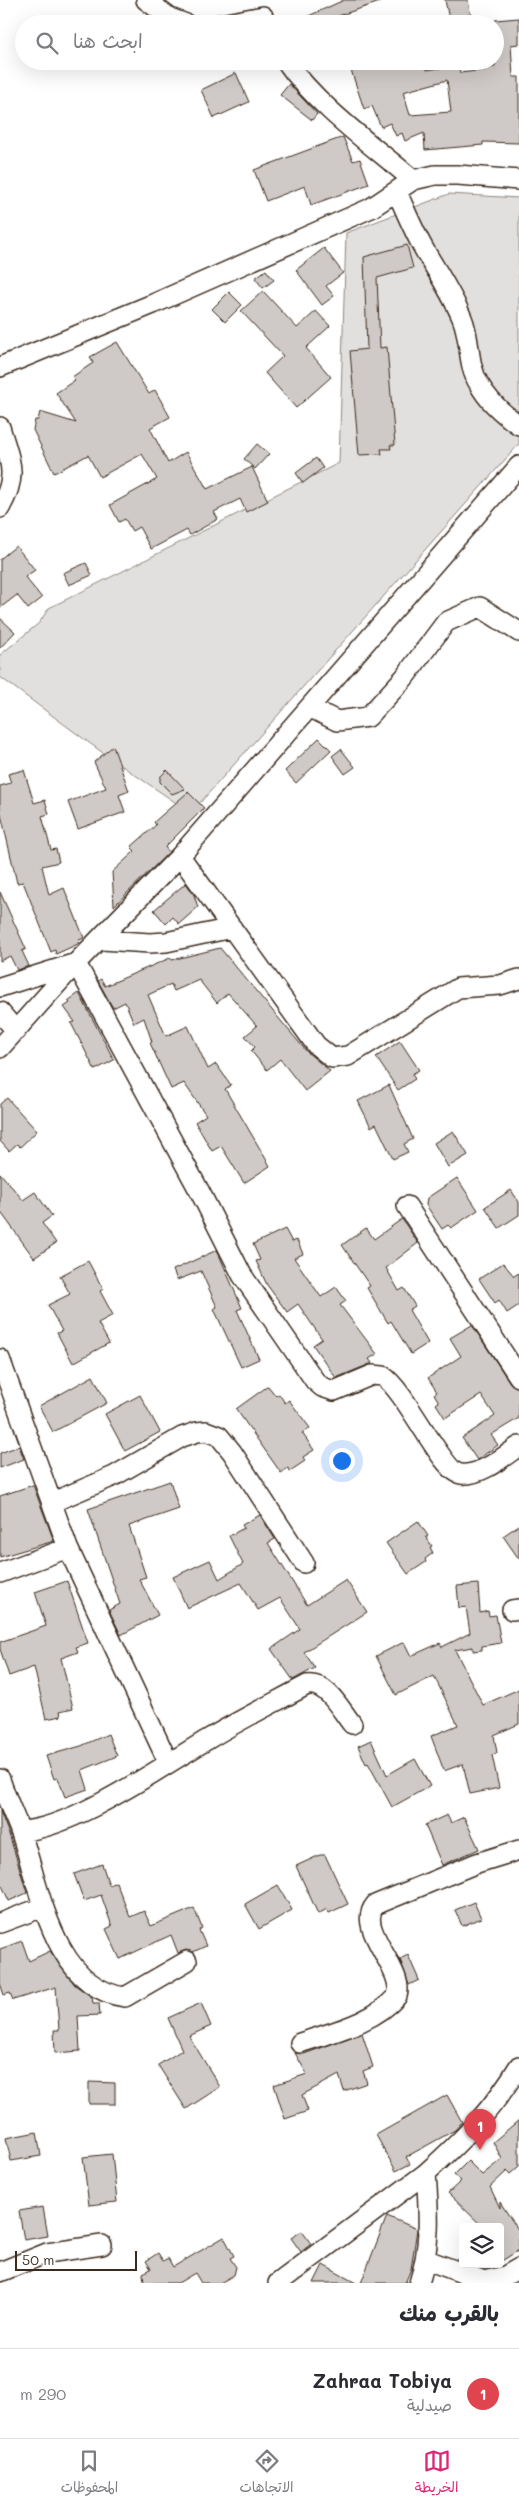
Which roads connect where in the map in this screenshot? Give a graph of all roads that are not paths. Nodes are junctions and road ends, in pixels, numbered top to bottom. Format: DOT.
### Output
graph roads {
  1 [pos="146,0"];
  2 [pos="166,15"];
  3 [pos="293,70"];
  4 [pos="413,180"];
  5 [pos="519,180"];
  6 [pos="397,192"];
  7 [pos="0,367"];
  8 [pos="519,425"];
  9 [pos="0,427"];
  10 [pos="519,466"];
  11 [pos="0,508"];
  12 [pos="519,632"];
  13 [pos="311,708"];
  14 [pos="180,856"];
  15 [pos="232,928"];
  16 [pos="102,940"];
  17 [pos="76,963"];
  18 [pos="519,979"];
  19 [pos="0,987"];
  20 [pos="0,1012"];
  21 [pos="16,1031"];
  22 [pos="0,1048"];
  23 [pos="406,1206"];
  24 [pos="0,1359"];
  25 [pos="519,1377"];
  26 [pos="519,1446"];
  27 [pos="53,1502"];
  28 [pos="68,1548"];
  29 [pos="304,1562"];
  30 [pos="0,1573"];
  31 [pos="352,1724"];
  32 [pos="168,1762"];
  33 [pos="0,1779"];
  34 [pos="20,1831"];
  35 [pos="519,1850"];
  36 [pos="43,1906"];
  37 [pos="0,1923"];
  38 [pos="187,1961"];
  39 [pos="300,2043"];
  40 [pos="519,2066"];
  41 [pos="426,2173"];
  42 [pos="102,2245"];
  43 [pos="427,2260"];
  44 [pos="519,2268"];
  45 [pos="0,2272"];
  46 [pos="278,2283"];
  47 [pos="419,2283"];
  1 -- 2 [label="street"];
  3 -- 4 [label="street"];
  4 -- 5 [label="street"];
  4 -- 6 [label="street"];
  6 -- 7 [label="street"];
  6 -- 8 [label="street"];
  9 -- 11 [label="street"];
  10 -- 13 [label="street"];
  12 -- 13 [label="street"];
  13 -- 14 [label="street"];
  14 -- 15 [label="street"];
  14 -- 16 [label="street"];
  15 -- 16 [label="street"];
  15 -- 18 [label="street"];
  16 -- 17 [label="street"];
  17 -- 19 [label="street"];
  17 -- 21 [label="street"];
  17 -- 26 [label="street"];
  20 -- 21 [label="street"];
  21 -- 22 [label="street"];
  23 -- 25 [label="street"];
  24 -- 27 [label="street"];
  27 -- 28 [label="street"];
  27 -- 29 [label="street"];
  28 -- 30 [label="street"];
  28 -- 32 [label="street"];
  31 -- 32 [label="street"];
  32 -- 34 [label="street"];
  33 -- 34 [label="street"];
  34 -- 36 [label="street"];
  35 -- 39 [label="street"];
  36 -- 37 [label="street"];
  36 -- 38 [label="street"];
  40 -- 41 [label="street"];
  41 -- 43 [label="street"];
  41 -- 46 [label="street"];
  42 -- 45 [label="street"];
  43 -- 44 [label="street"];
  43 -- 47 [label="street"];
}
